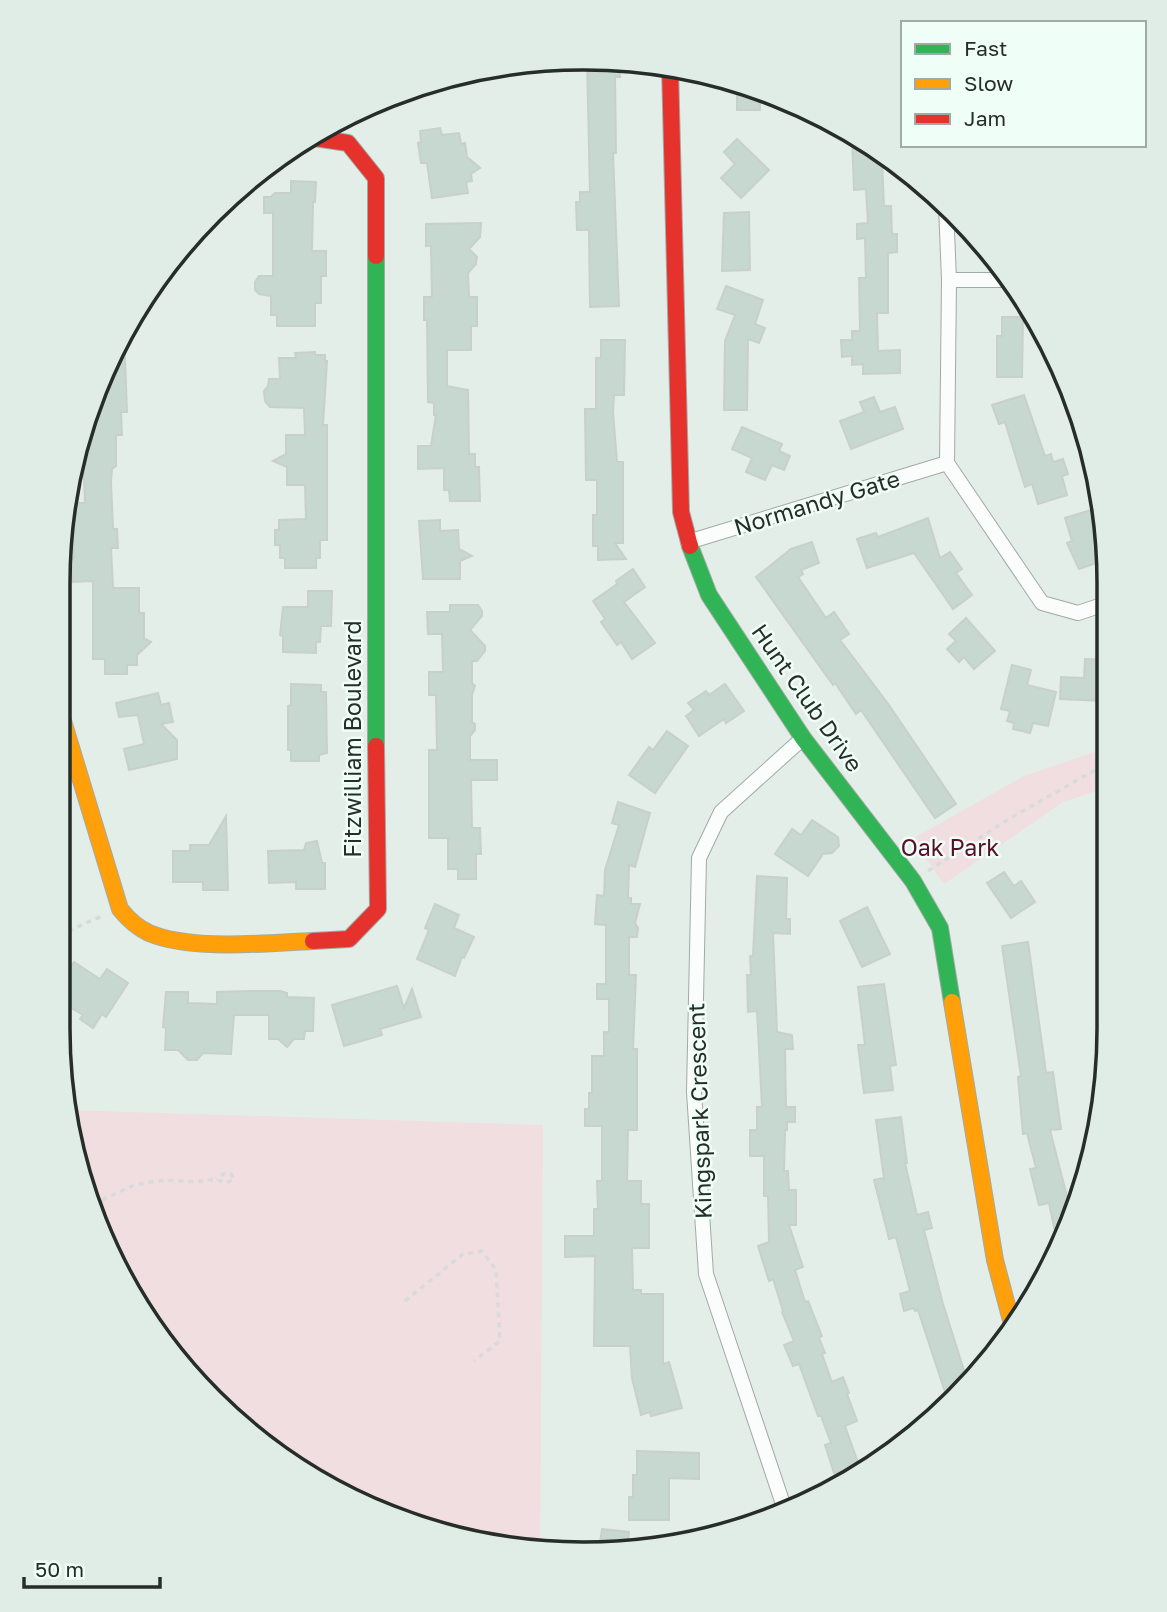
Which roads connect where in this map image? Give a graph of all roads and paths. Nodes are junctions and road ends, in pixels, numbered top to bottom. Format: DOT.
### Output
graph roads {
  1 [pos="670,77"];
  2 [pos="326,140"];
  3 [pos="947,220"];
  4 [pos="949,280"];
  5 [pos="997,280"];
  6 [pos="947,463"];
  7 [pos="688,542"];
  8 [pos="1097,607"];
  9 [pos="803,738"];
  10 [pos="70,741"];
  11 [pos="1097,769"];
  12 [pos="913,881"];
  13 [pos="120,909"];
  14 [pos="70,930"];
  15 [pos="216,1179"];
  16 [pos="102,1200"];
  17 [pos="100,1203"];
  18 [pos="405,1301"];
  19 [pos="1009,1315"];
  20 [pos="474,1361"];
  21 [pos="782,1502"];
  1 -- 7 [label="street, Hunt Club Drive"];
  2 -- 13 [label="street, Fitzwilliam Boulevard"];
  3 -- 4 [label="street"];
  4 -- 5 [label="street"];
  4 -- 6 [label="street"];
  6 -- 7 [label="street, Normandy Gate"];
  6 -- 8 [label="street"];
  7 -- 9 [label="street, Hunt Club Drive"];
  9 -- 12 [label="street, Hunt Club Drive"];
  9 -- 21 [label="street, Kingspark Crescent"];
  10 -- 13 [label="street"];
  11 -- 12 [label="path"];
  12 -- 19 [label="street, Hunt Club Drive"];
  13 -- 14 [label="path"];
  15 -- 16 [label="path"];
  16 -- 17 [label="path"];
  18 -- 20 [label="path"];
}
